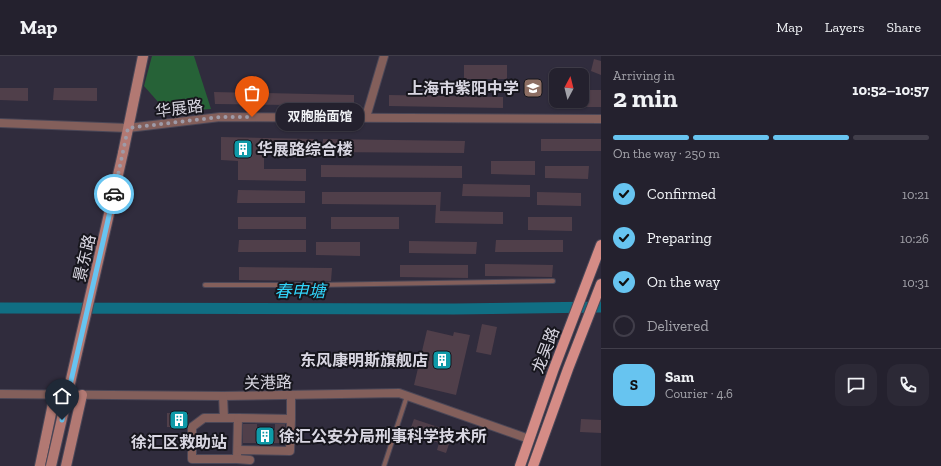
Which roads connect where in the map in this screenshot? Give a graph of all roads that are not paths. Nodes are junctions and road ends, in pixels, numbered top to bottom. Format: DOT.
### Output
graph roads {
  1 [pos="142,56"];
  2 [pos="384,56"];
  3 [pos="366,117"];
  4 [pos="601,119"];
  5 [pos="0,123"];
  6 [pos="128,128"];
  7 [pos="601,245"];
  8 [pos="553,281"];
  9 [pos="601,284"];
  10 [pos="205,285"];
  11 [pos="0,394"];
  12 [pos="55,394"];
  13 [pos="82,395"];
  14 [pos="291,395"];
  15 [pos="223,396"];
  16 [pos="407,396"];
  17 [pos="224,418"];
  18 [pos="238,418"];
  19 [pos="291,419"];
  20 [pos="529,439"];
  21 [pos="237,455"];
  22 [pos="250,460"];
  23 [pos="192,462"];
  24 [pos="40,466"];
  25 [pos="51,466"];
  26 [pos="66,466"];
  27 [pos="384,466"];
  28 [pos="520,466"];
  29 [pos="533,466"];
  1 -- 6 [label="street, 景东路"];
  2 -- 3 [label="street"];
  3 -- 4 [label="street, 华展路"];
  3 -- 6 [label="street, 华展路"];
  5 -- 6 [label="street, 华展路"];
  6 -- 25 [label="street, 景东路, bridge"];
  7 -- 20 [label="main road, 龙吴路"];
  8 -- 10 [label="lane"];
  9 -- 29 [label="main road, 龙吴路"];
  11 -- 12 [label="street, 关港路"];
  12 -- 13 [label="street, 关港路"];
  12 -- 24 [label="street"];
  13 -- 15 [label="street, 关港路"];
  13 -- 26 [label="street"];
  14 -- 15 [label="street, 关港路"];
  14 -- 16 [label="street, 关港路"];
  14 -- 19 [label="street"];
  15 -- 17 [label="street"];
  16 -- 20 [label="street, 关港路"];
  16 -- 27 [label="lane"];
  17 -- 18 [label="street"];
  17 -- 23 [label="street"];
  18 -- 19 [label="street"];
  18 -- 21 [label="street"];
  19 -- 21 [label="street"];
  20 -- 28 [label="main road, 龙吴路"];
  21 -- 22 [label="street"];
  21 -- 23 [label="street"];
}
